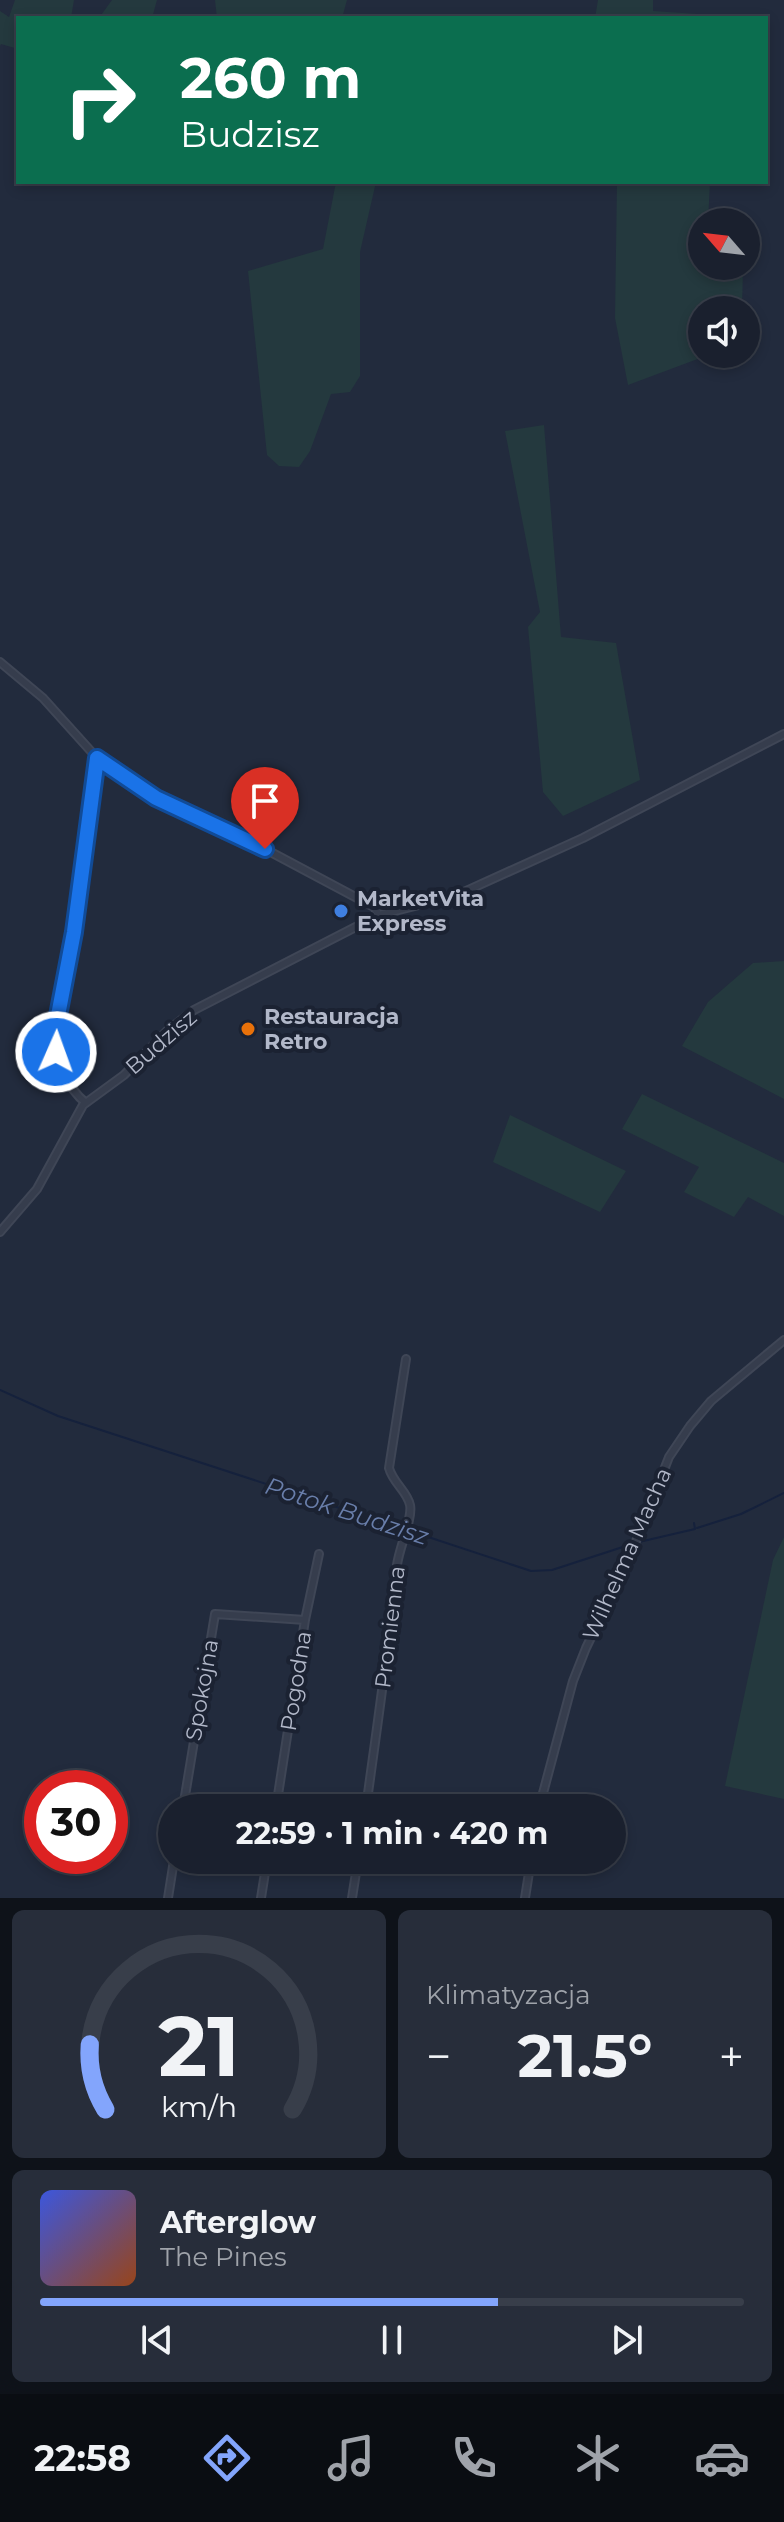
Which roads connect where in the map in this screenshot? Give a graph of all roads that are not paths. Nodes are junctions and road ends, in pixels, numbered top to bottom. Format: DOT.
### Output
graph roads {
  1 [pos="0,662"];
  2 [pos="784,734"];
  3 [pos="97,758"];
  4 [pos="379,915"];
  5 [pos="86,1103"];
  6 [pos="0,1232"];
  7 [pos="784,1340"];
  8 [pos="406,1359"];
  9 [pos="319,1554"];
  10 [pos="305,1620"];
  11 [pos="185,1794"];
  12 [pos="278,1794"];
  13 [pos="368,1794"];
  14 [pos="542,1794"];
  15 [pos="172,1874"];
  16 [pos="265,1874"];
  17 [pos="356,1874"];
  18 [pos="529,1874"];
  19 [pos="168,1898"];
  20 [pos="261,1898"];
  21 [pos="352,1898"];
  22 [pos="525,1898"];
  1 -- 3 [label="street"];
  2 -- 4 [label="street, Budzisz"];
  3 -- 4 [label="street"];
  3 -- 5 [label="street"];
  4 -- 5 [label="street, Budzisz"];
  5 -- 6 [label="street, Budzisz"];
  7 -- 14 [label="street, Wilhelma Macha"];
  8 -- 13 [label="street, Promienna"];
  9 -- 10 [label="street, Pogodna"];
  10 -- 11 [label="street, Spokojna"];
  10 -- 12 [label="street, Pogodna"];
  15 -- 19 [label="street"];
  16 -- 20 [label="street"];
  17 -- 21 [label="street"];
  18 -- 22 [label="street"];
}
